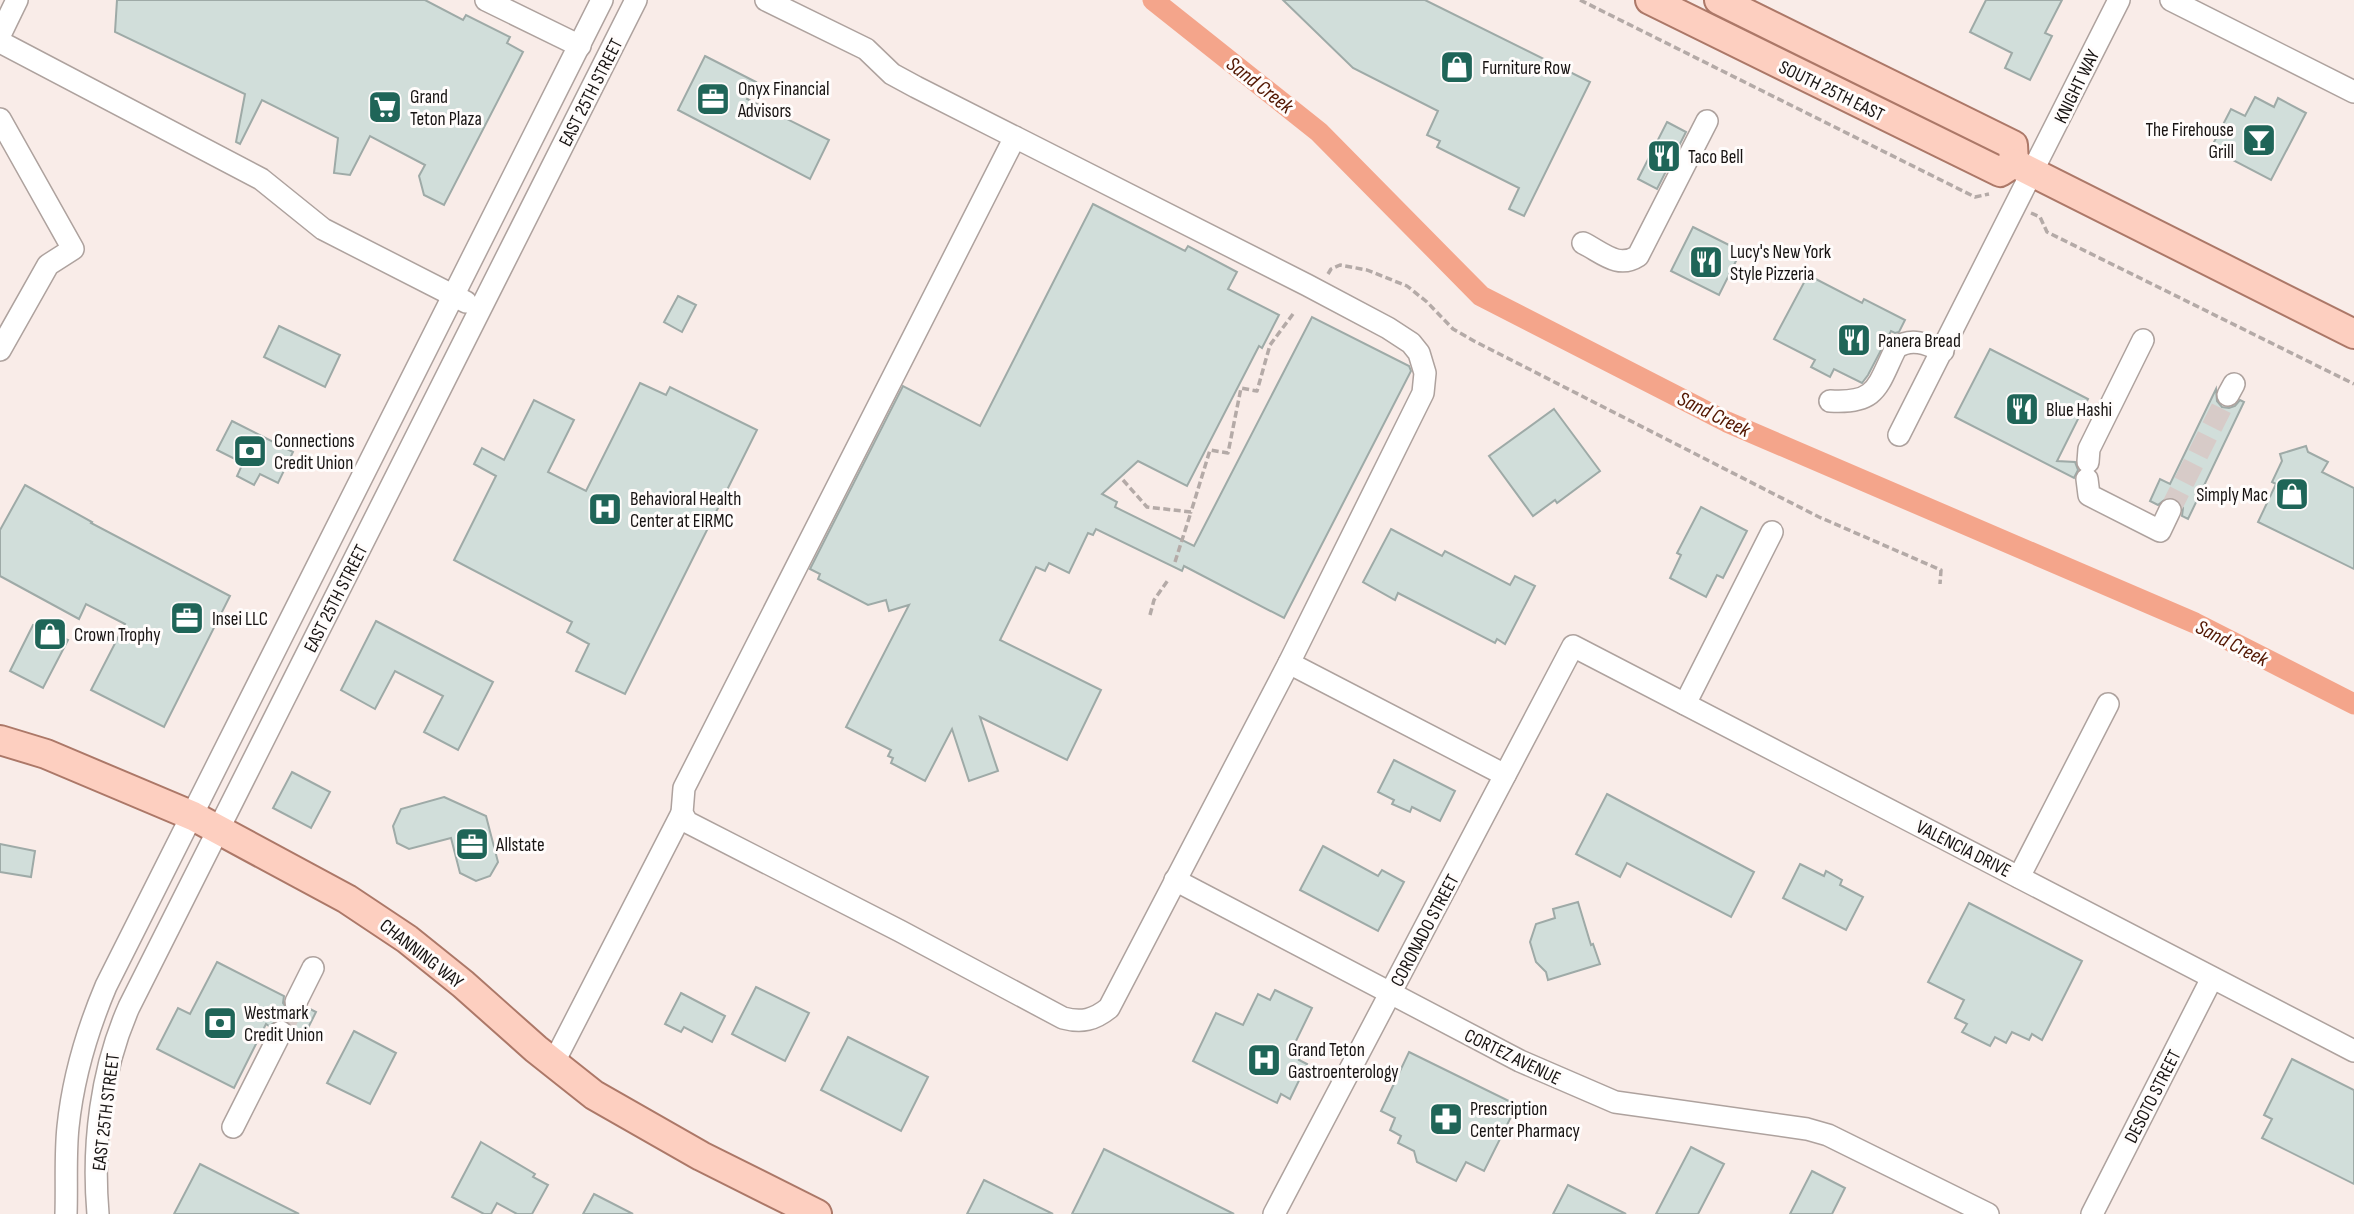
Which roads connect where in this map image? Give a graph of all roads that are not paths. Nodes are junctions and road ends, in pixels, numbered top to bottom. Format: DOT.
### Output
graph roads {
  1 [pos="17,0"];
  2 [pos="486,0"];
  3 [pos="603,0"];
  4 [pos="636,0"];
  5 [pos="1650,0"];
  6 [pos="1719,0"];
  7 [pos="2119,0"];
  8 [pos="2171,0"];
  9 [pos="773,3"];
  10 [pos="0,34"];
  11 [pos="0,42"];
  12 [pos="580,46"];
  13 [pos="2354,92"];
  14 [pos="0,119"];
  15 [pos="1707,121"];
  16 [pos="1015,137"];
  17 [pos="2023,167"];
  18 [pos="1583,243"];
  19 [pos="453,296"];
  20 [pos="481,309"];
  21 [pos="2354,334"];
  22 [pos="2143,340"];
  23 [pos="0,350"];
  24 [pos="1942,351"];
  25 [pos="1830,401"];
  26 [pos="1899,435"];
  27 [pos="2170,510"];
  28 [pos="1772,532"];
  29 [pos="1573,646"];
  30 [pos="1289,663"];
  31 [pos="1685,704"];
  32 [pos="2108,704"];
  33 [pos="0,740"];
  34 [pos="1505,775"];
  35 [pos="682,813"];
  36 [pos="193,816"];
  37 [pos="218,830"];
  38 [pos="2020,877"];
  39 [pos="1175,880"];
  40 [pos="313,968"];
  41 [pos="2212,978"];
  42 [pos="1390,993"];
  43 [pos="296,1002"];
  44 [pos="281,1032"];
  45 [pos="2354,1051"];
  46 [pos="554,1062"];
  47 [pos="233,1127"];
  48 [pos="66,1214"];
  49 [pos="98,1214"];
  50 [pos="817,1214"];
  51 [pos="1274,1214"];
  52 [pos="1987,1214"];
  53 [pos="2092,1214"];
  1 -- 10 [label="street"];
  2 -- 12 [label="street"];
  3 -- 12 [label="street, EAST 25TH STREET"];
  4 -- 20 [label="street, EAST 25TH STREET"];
  5 -- 17 [label="main road, SOUTH 25TH EAST"];
  6 -- 17 [label="main road, SOUTH 25TH EAST"];
  7 -- 17 [label="street, KNIGHT WAY"];
  8 -- 13 [label="street"];
  9 -- 16 [label="street"];
  11 -- 19 [label="street"];
  12 -- 19 [label="street, EAST 25TH STREET"];
  14 -- 23 [label="street"];
  15 -- 18 [label="street"];
  16 -- 30 [label="street"];
  16 -- 35 [label="street"];
  17 -- 21 [label="main road, SOUTH 25TH EAST"];
  17 -- 24 [label="street, KNIGHT WAY"];
  19 -- 20 [label="street"];
  19 -- 36 [label="street, EAST 25TH STREET"];
  20 -- 37 [label="street, EAST 25TH STREET"];
  22 -- 27 [label="street"];
  24 -- 25 [label="street"];
  24 -- 26 [label="street, KNIGHT WAY"];
  28 -- 31 [label="street"];
  29 -- 31 [label="street, VALENCIA DRIVE"];
  29 -- 34 [label="street, CORONADO STREET"];
  30 -- 34 [label="street"];
  30 -- 39 [label="street"];
  31 -- 38 [label="street, VALENCIA DRIVE"];
  32 -- 38 [label="street"];
  33 -- 36 [label="main road, CHANNING WAY"];
  34 -- 42 [label="street, CORONADO STREET"];
  35 -- 39 [label="street"];
  35 -- 46 [label="street"];
  36 -- 37 [label="main road, CHANNING WAY"];
  36 -- 48 [label="street, EAST 25TH STREET"];
  37 -- 46 [label="main road, CHANNING WAY"];
  37 -- 49 [label="street, EAST 25TH STREET"];
  38 -- 41 [label="street, VALENCIA DRIVE"];
  39 -- 42 [label="street, CORTEZ AVENUE"];
  40 -- 43 [label="street"];
  41 -- 45 [label="street, VALENCIA DRIVE"];
  41 -- 53 [label="street, DESOTO STREET"];
  42 -- 51 [label="street, CORONADO STREET"];
  42 -- 52 [label="street, CORTEZ AVENUE"];
  44 -- 47 [label="street"];
  46 -- 50 [label="main road, CHANNING WAY"];
}
